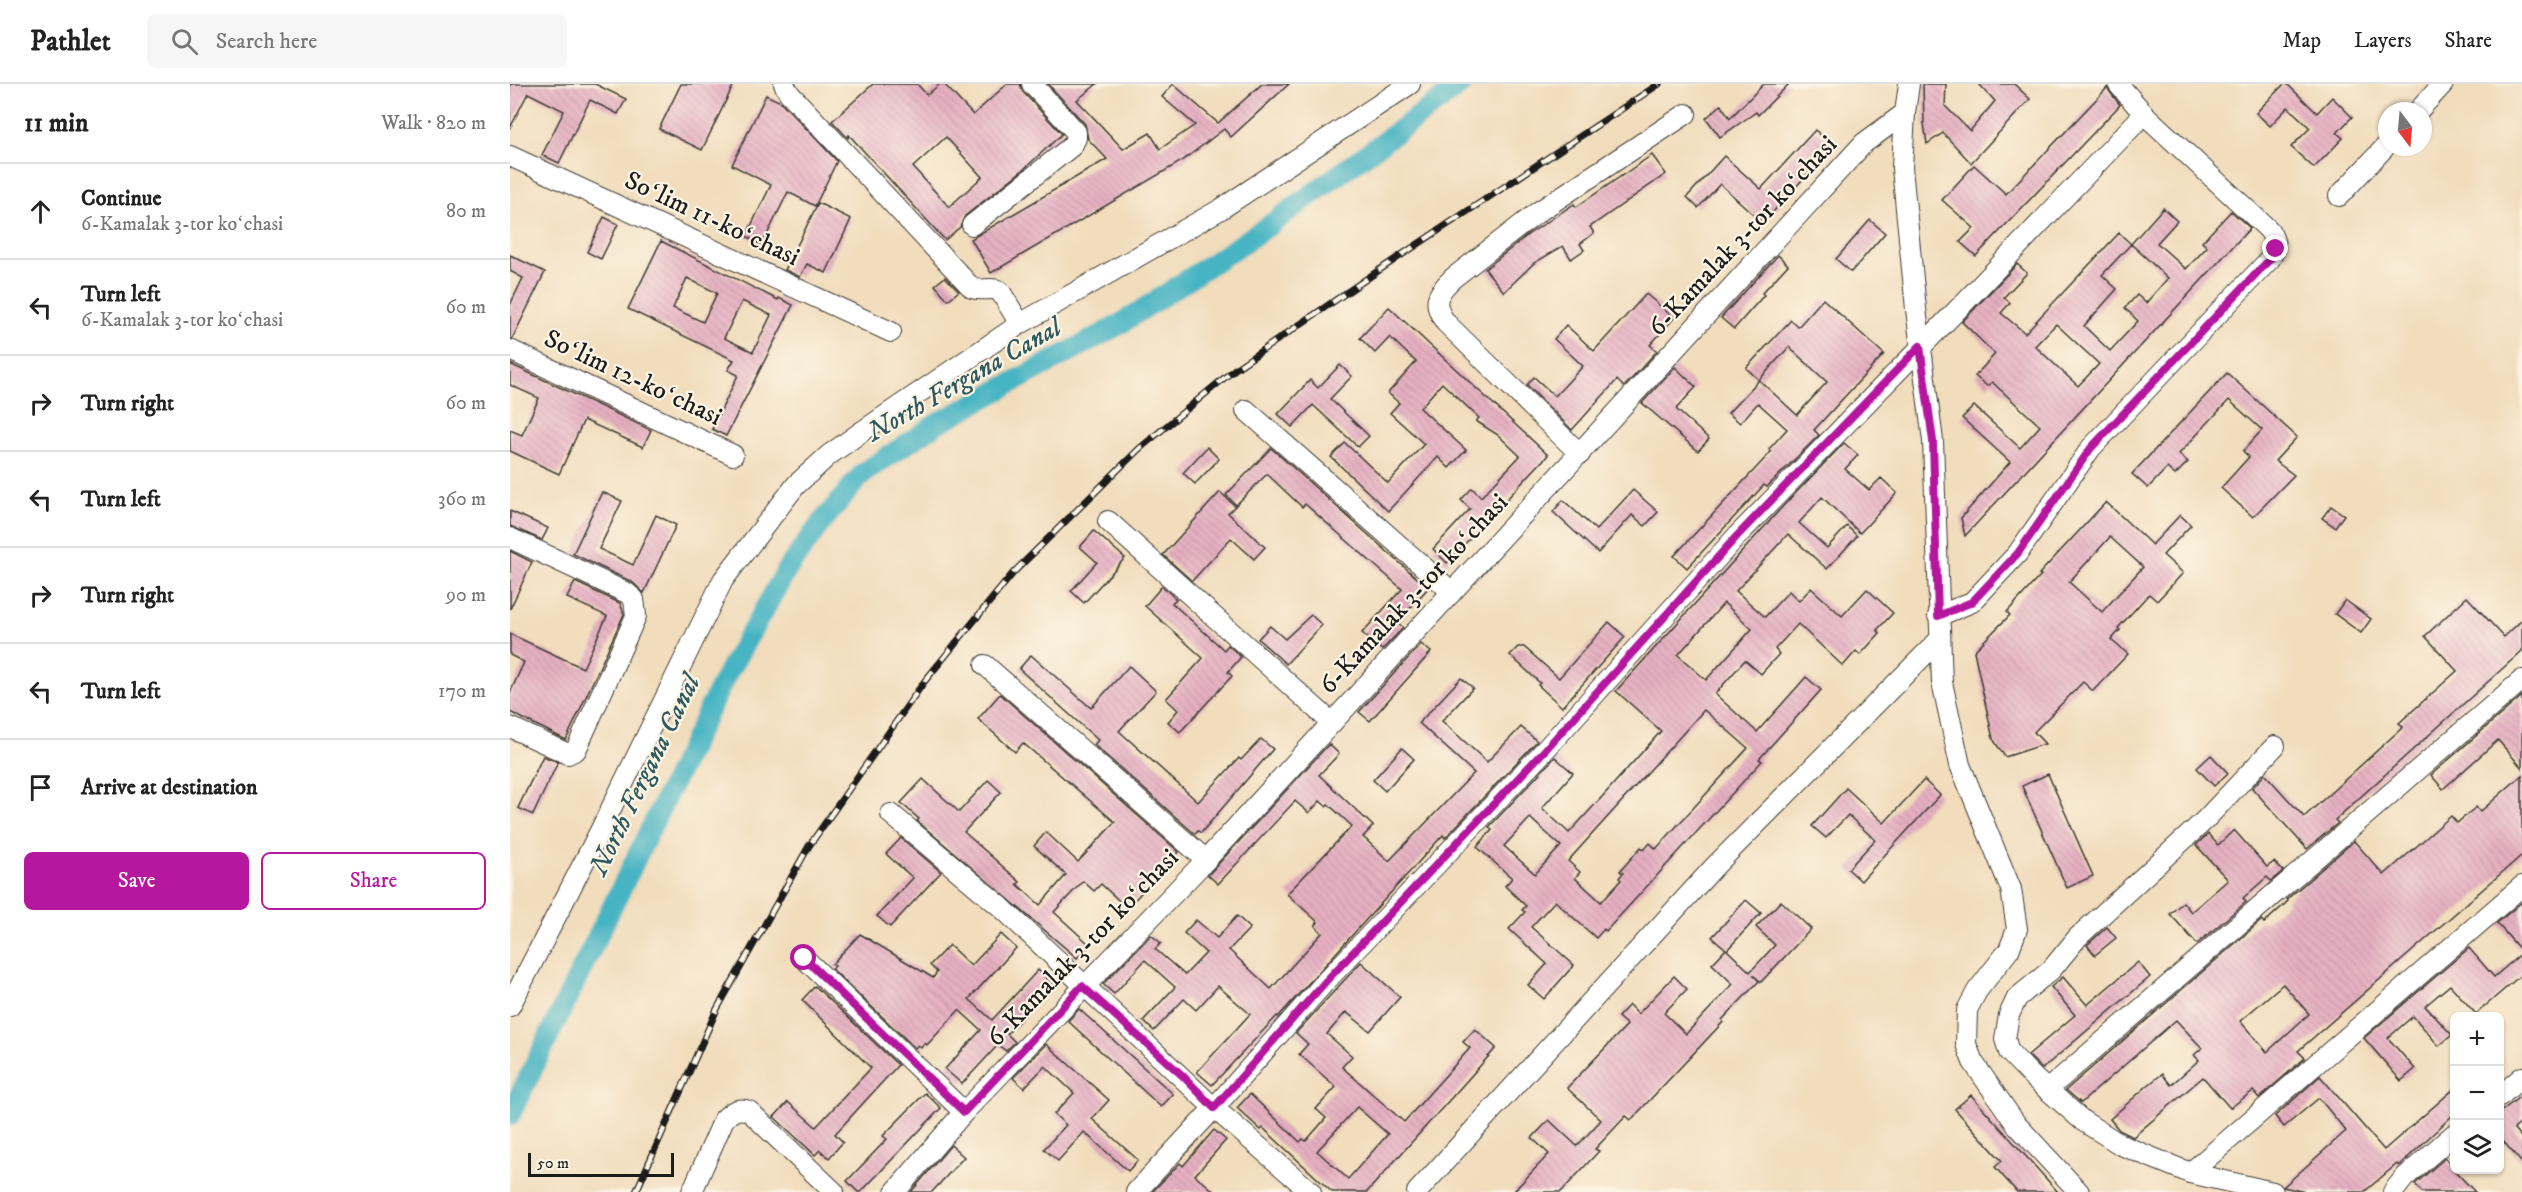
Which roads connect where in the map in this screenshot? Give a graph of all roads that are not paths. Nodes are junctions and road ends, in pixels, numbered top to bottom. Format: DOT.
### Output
graph roads {
  1 [pos="770,84"];
  2 [pos="1032,84"];
  3 [pos="1410,84"];
  4 [pos="1909,84"];
  5 [pos="2118,84"];
  6 [pos="2443,84"];
  7 [pos="786,88"];
  8 [pos="2426,102"];
  9 [pos="1905,113"];
  10 [pos="1686,114"];
  11 [pos="2144,114"];
  12 [pos="2378,155"];
  13 [pos="510,156"];
  14 [pos="2339,196"];
  15 [pos="972,225"];
  16 [pos="1020,324"];
  17 [pos="891,332"];
  18 [pos="1920,346"];
  19 [pos="510,350"];
  20 [pos="1246,410"];
  21 [pos="1580,454"];
  22 [pos="733,455"];
  23 [pos="1108,521"];
  24 [pos="510,538"];
  25 [pos="1452,592"];
  26 [pos="1938,616"];
  27 [pos="1940,640"];
  28 [pos="985,665"];
  29 [pos="2522,680"];
  30 [pos="1332,723"];
  31 [pos="510,727"];
  32 [pos="2275,746"];
  33 [pos="891,814"];
  34 [pos="1206,860"];
  35 [pos="2522,886"];
  36 [pos="804,958"];
  37 [pos="1082,986"];
  38 [pos="510,1006"];
  39 [pos="2522,1077"];
  40 [pos="2048,1089"];
  41 [pos="2504,1092"];
  42 [pos="1214,1108"];
  43 [pos="964,1112"];
  44 [pos="2450,1138"];
  45 [pos="2190,1173"];
  46 [pos="692,1192"];
  47 [pos="834,1192"];
  48 [pos="895,1192"];
  49 [pos="1136,1192"];
  50 [pos="1311,1192"];
  51 [pos="1417,1192"];
  52 [pos="2079,1192"];
  53 [pos="2273,1192"];
  54 [pos="2393,1192"];
  1 -- 7 [label="street"];
  2 -- 15 [label="street"];
  3 -- 16 [label="street"];
  4 -- 9 [label="street"];
  5 -- 11 [label="street"];
  6 -- 8 [label="street"];
  7 -- 16 [label="street"];
  9 -- 18 [label="street"];
  9 -- 21 [label="street, 6-Kamalak 3-tor koʻchasi"];
  10 -- 21 [label="street"];
  11 -- 18 [label="street"];
  11 -- 26 [label="street"];
  12 -- 14 [label="street"];
  13 -- 17 [label="street, Soʻlim 11-koʻchasi"];
  16 -- 38 [label="street"];
  18 -- 26 [label="street"];
  18 -- 42 [label="street"];
  19 -- 22 [label="street, Soʻlim 12-koʻchasi"];
  20 -- 25 [label="street"];
  21 -- 25 [label="street, 6-Kamalak 3-tor koʻchasi"];
  23 -- 30 [label="street"];
  24 -- 31 [label="street"];
  25 -- 30 [label="street, 6-Kamalak 3-tor koʻchasi"];
  26 -- 27 [label="street"];
  27 -- 51 [label="street"];
  27 -- 52 [label="street"];
  28 -- 34 [label="street"];
  29 -- 40 [label="street"];
  30 -- 34 [label="street, 6-Kamalak 3-tor koʻchasi"];
  32 -- 40 [label="street"];
  33 -- 37 [label="street"];
  34 -- 37 [label="street, 6-Kamalak 3-tor koʻchasi"];
  35 -- 45 [label="street"];
  36 -- 43 [label="street"];
  37 -- 42 [label="street"];
  37 -- 43 [label="street, 6-Kamalak 3-tor koʻchasi"];
  39 -- 41 [label="street"];
  40 -- 45 [label="street"];
  42 -- 49 [label="street"];
  42 -- 50 [label="street"];
  43 -- 48 [label="street, 6-Kamalak 3-tor koʻchasi"];
  44 -- 54 [label="street"];
  45 -- 53 [label="street"];
  46 -- 47 [label="street"];
}
